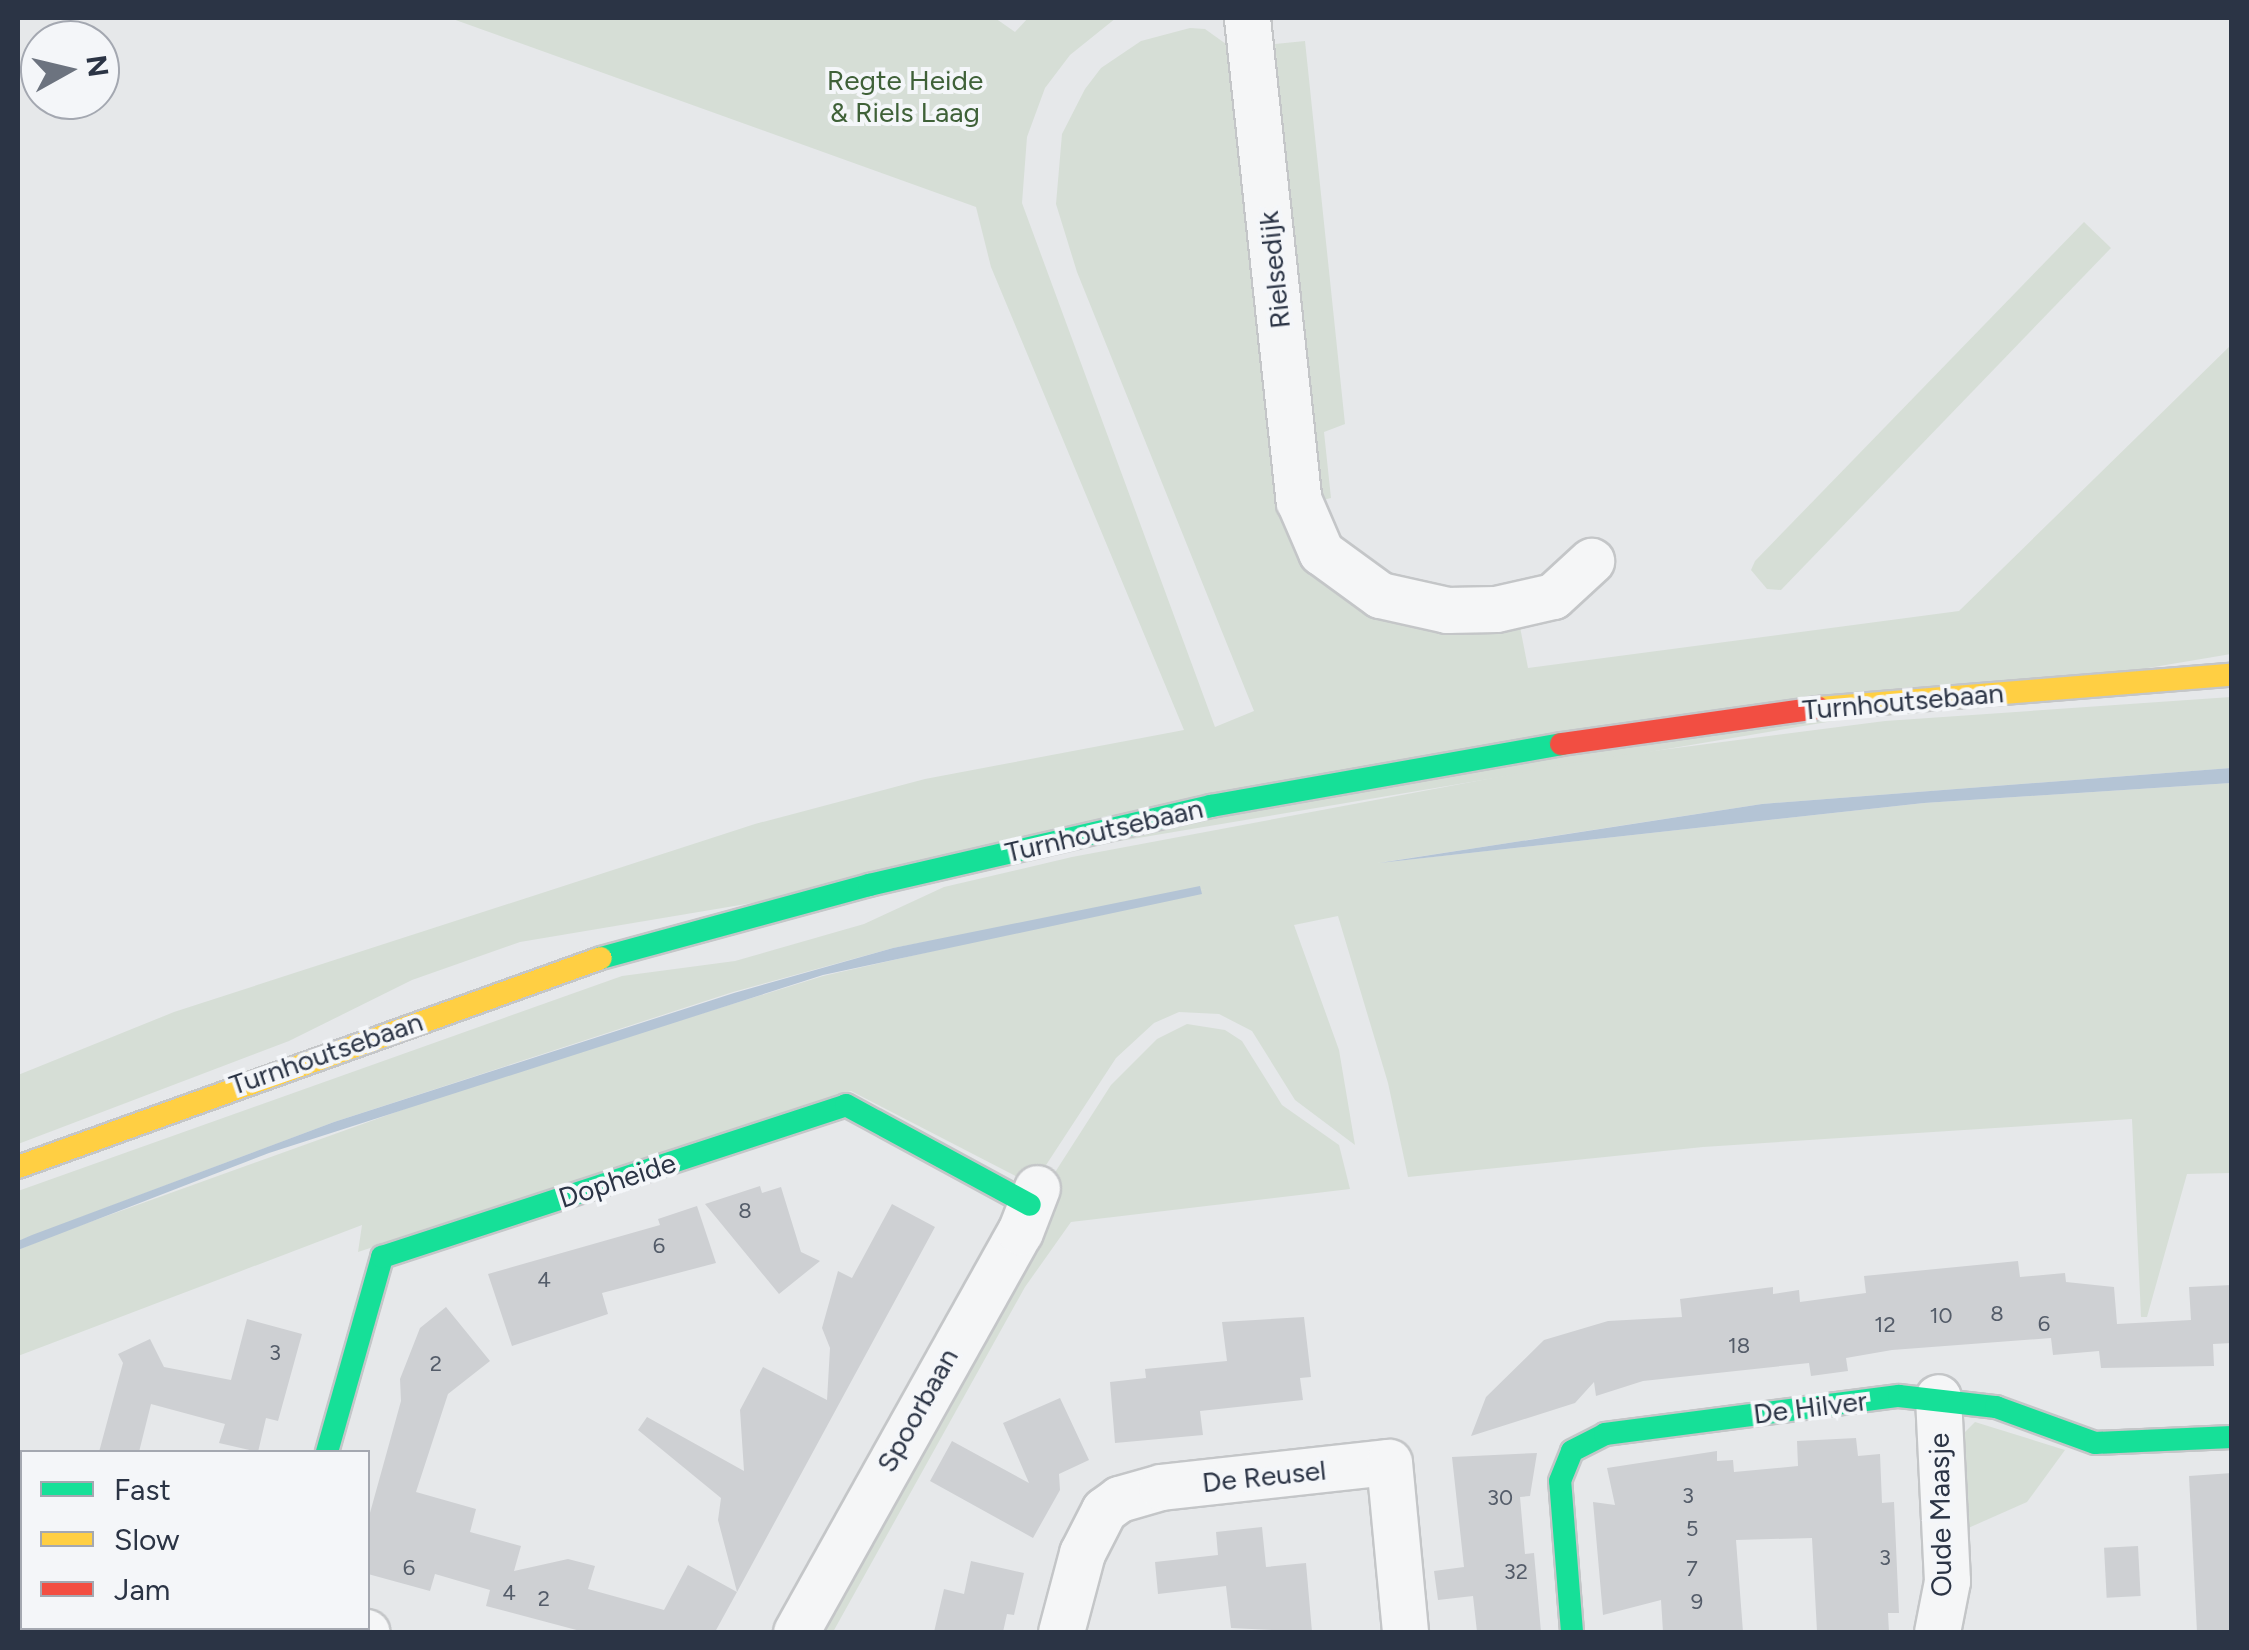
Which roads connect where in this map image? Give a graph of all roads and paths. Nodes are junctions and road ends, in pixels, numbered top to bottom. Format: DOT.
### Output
graph roads {
  1 [pos="1248,18"];
  2 [pos="1591,561"];
  3 [pos="2232,675"];
  4 [pos="18,1167"];
  5 [pos="1034,1196"];
  6 [pos="1938,1397"];
  7 [pos="2232,1437"];
  8 [pos="329,1450"];
  9 [pos="796,1632"];
  10 [pos="1060,1632"];
  11 [pos="1406,1632"];
  12 [pos="1572,1632"];
  13 [pos="1937,1632"];
  1 -- 2 [label="street, Rielsedijk"];
  3 -- 4 [label="main road, Turnhoutsebaan"];
  5 -- 8 [label="main road, Dopheide"];
  5 -- 9 [label="street, Spoorbaan"];
  6 -- 7 [label="main road, De Hilver"];
  6 -- 12 [label="main road, De Hilver"];
  6 -- 13 [label="street, Oude Maasje"];
  10 -- 11 [label="street, De Reusel"];
}
